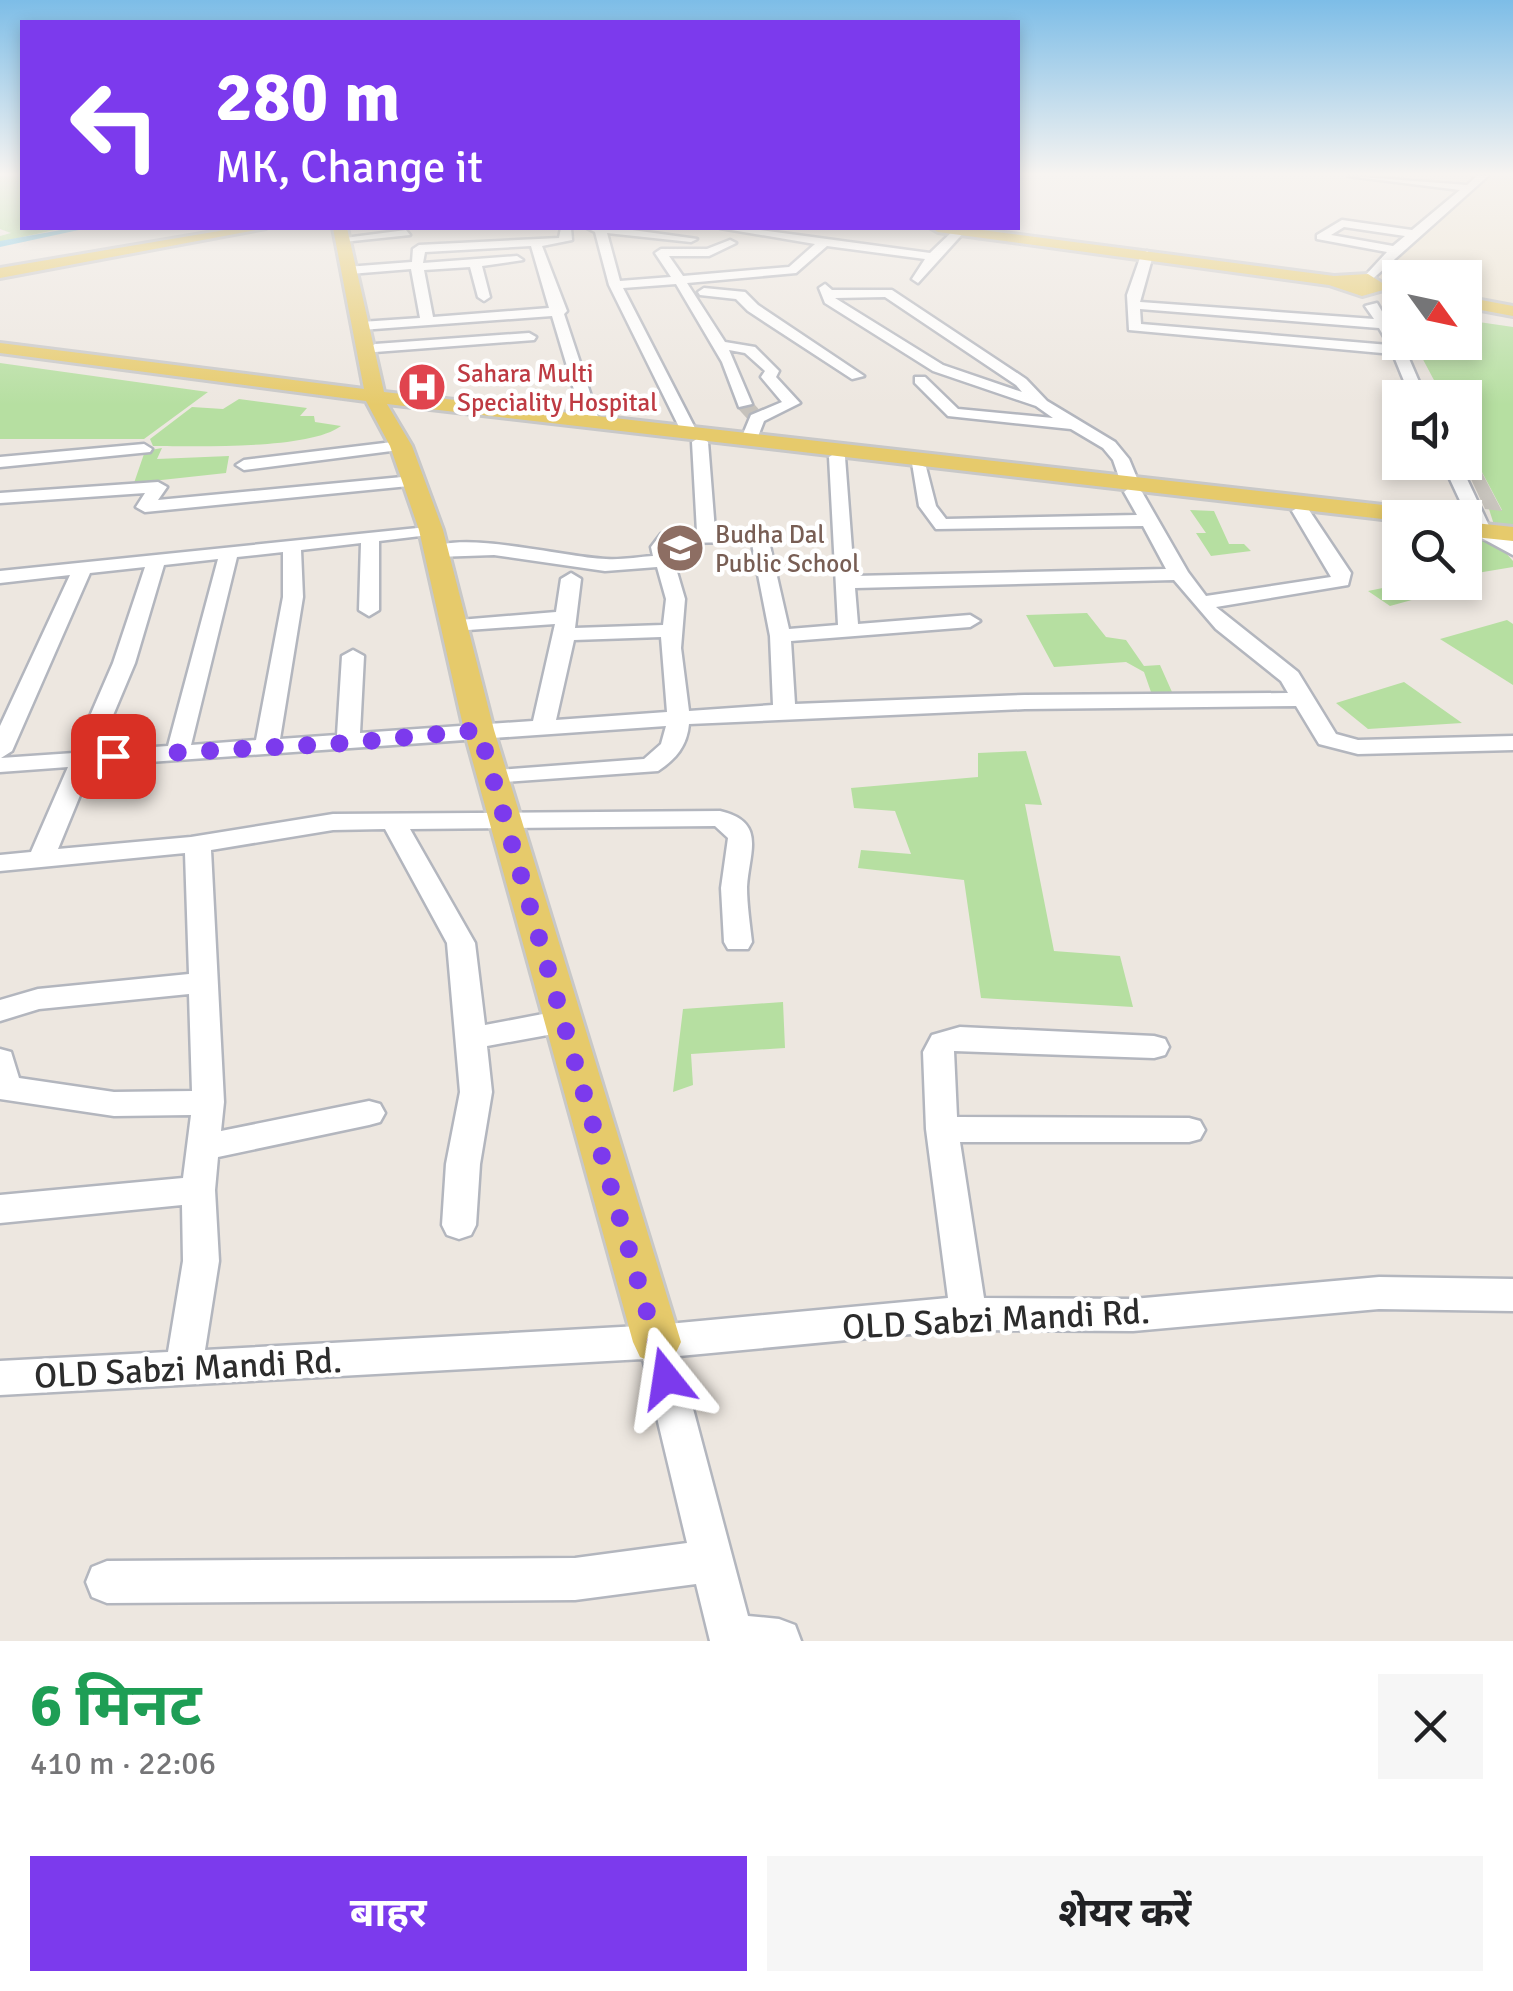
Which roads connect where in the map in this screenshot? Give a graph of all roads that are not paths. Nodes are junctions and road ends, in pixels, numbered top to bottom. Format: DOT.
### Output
graph roads {
  1 [pos="118,253"];
  2 [pos="350,253"];
  3 [pos="418,253"];
  4 [pos="538,253"];
  5 [pos="606,253"];
  6 [pos="663,253"];
  7 [pos="812,253"];
  8 [pos="906,253"];
  9 [pos="937,253"];
  10 [pos="1132,253"];
  11 [pos="1394,253"];
  12 [pos="1147,255"];
  13 [pos="933,256"];
  14 [pos="539,258"];
  15 [pos="475,263"];
  16 [pos="417,266"];
  17 [pos="354,269"];
  18 [pos="0,273"];
  19 [pos="918,279"];
  20 [pos="680,280"];
  21 [pos="615,285"];
  22 [pos="1377,291"];
  23 [pos="689,293"];
  24 [pos="484,297"];
  25 [pos="1133,305"];
  26 [pos="1482,305"];
  27 [pos="753,308"];
  28 [pos="736,310"];
  29 [pos="1513,311"];
  30 [pos="560,312"];
  31 [pos="719,312"];
  32 [pos="702,313"];
  33 [pos="1382,318"];
  34 [pos="427,321"];
  35 [pos="1482,321"];
  36 [pos="1382,324"];
  37 [pos="365,325"];
  38 [pos="1513,326"];
  39 [pos="530,337"];
  40 [pos="1382,344"];
  41 [pos="720,346"];
  42 [pos="375,348"];
  43 [pos="0,352"];
  44 [pos="857,376"];
  45 [pos="920,380"];
  46 [pos="383,404"];
  47 [pos="1042,404"];
  48 [pos="751,419"];
  49 [pos="590,420"];
  50 [pos="1072,424"];
  51 [pos="650,431"];
  52 [pos="694,437"];
  53 [pos="144,450"];
  54 [pos="837,457"];
  55 [pos="0,462"];
  56 [pos="407,463"];
  57 [pos="244,465"];
  58 [pos="918,466"];
  59 [pos="261,480"];
  60 [pos="1461,480"];
  61 [pos="1469,480"];
  62 [pos="1133,489"];
  63 [pos="0,498"];
  64 [pos="1301,510"];
  65 [pos="1382,513"];
  66 [pos="1150,520"];
  67 [pos="1382,520"];
  68 [pos="1493,531"];
  69 [pos="370,536"];
  70 [pos="706,536"];
  71 [pos="433,541"];
  72 [pos="292,544"];
  73 [pos="228,551"];
  74 [pos="156,561"];
  75 [pos="664,561"];
  76 [pos="82,570"];
  77 [pos="1180,574"];
  78 [pos="0,576"];
  79 [pos="572,579"];
  80 [pos="846,582"];
  81 [pos="1200,603"];
  82 [pos="369,610"];
  83 [pos="970,621"];
  84 [pos="454,625"];
  85 [pos="565,625"];
  86 [pos="848,628"];
  87 [pos="671,632"];
  88 [pos="780,636"];
  89 [pos="353,656"];
  90 [pos="1305,700"];
  91 [pos="784,711"];
  92 [pos="681,717"];
  93 [pos="543,725"];
  94 [pos="479,730"];
  95 [pos="1513,742"];
  96 [pos="348,743"];
  97 [pos="267,745"];
  98 [pos="0,752"];
  99 [pos="178,752"];
  100 [pos="81,759"];
  101 [pos="0,764"];
  102 [pos="492,776"];
  103 [pos="504,818"];
  104 [pos="393,821"];
  105 [pos="198,844"];
  106 [pos="41,859"];
  107 [pos="0,863"];
  108 [pos="738,942"];
  109 [pos="202,983"];
  110 [pos="0,1011"];
  111 [pos="564,1021"];
  112 [pos="469,1039"];
  113 [pos="1154,1047"];
  114 [pos="2,1078"];
  115 [pos="208,1102"];
  116 [pos="369,1112"];
  117 [pos="942,1129"];
  118 [pos="1189,1130"];
  119 [pos="203,1147"];
  120 [pos="198,1190"];
  121 [pos="0,1209"];
  122 [pos="458,1225"];
  123 [pos="1513,1295"];
  124 [pos="968,1315"];
  125 [pos="657,1342"];
  126 [pos="184,1367"];
  127 [pos="0,1378"];
  128 [pos="712,1561"];
  129 [pos="107,1582"];
  130 [pos="732,1639"];
  131 [pos="779,1641"];
  1 -- 18 [label="main road"];
  2 -- 17 [label="main road"];
  3 -- 16 [label="street"];
  4 -- 14 [label="street"];
  5 -- 21 [label="street"];
  6 -- 20 [label="street"];
  7 -- 20 [label="street"];
  8 -- 13 [label="street"];
  9 -- 13 [label="street"];
  10 -- 12 [label="main road"];
  11 -- 22 [label="street"];
  12 -- 22 [label="main road"];
  12 -- 25 [label="street"];
  13 -- 19 [label="street"];
  14 -- 15 [label="street"];
  14 -- 30 [label="street"];
  15 -- 16 [label="street"];
  15 -- 24 [label="street"];
  16 -- 17 [label="street"];
  16 -- 34 [label="street"];
  17 -- 37 [label="main road"];
  20 -- 21 [label="street"];
  20 -- 23 [label="street"];
  21 -- 52 [label="street"];
  22 -- 33 [label="street"];
  23 -- 27 [label="street"];
  23 -- 32 [label="street"];
  25 -- 36 [label="street"];
  25 -- 40 [label="street"];
  26 -- 29 [label="main road"];
  27 -- 28 [label="street"];
  27 -- 44 [label="street"];
  30 -- 34 [label="street"];
  30 -- 49 [label="street"];
  31 -- 32 [label="street"];
  32 -- 41 [label="street"];
  34 -- 37 [label="street"];
  35 -- 38 [label="main road"];
  37 -- 42 [label="main road"];
  37 -- 46 [label="main road"];
  39 -- 42 [label="street"];
  41 -- 48 [label="street"];
  41 -- 48 [label="street"];
  42 -- 46 [label="main road"];
  43 -- 46 [label="main road"];
  45 -- 50 [label="street"];
  46 -- 49 [label="main road"];
  46 -- 51 [label="main road"];
  46 -- 56 [label="main road"];
  47 -- 47 [label="street"];
  47 -- 50 [label="street"];
  48 -- 52 [label="main road"];
  48 -- 62 [label="main road"];
  49 -- 51 [label="main road"];
  50 -- 62 [label="street"];
  51 -- 52 [label="main road"];
  52 -- 54 [label="main road"];
  52 -- 70 [label="street"];
  53 -- 55 [label="street"];
  54 -- 58 [label="main road"];
  54 -- 80 [label="street"];
  56 -- 57 [label="street"];
  56 -- 59 [label="street"];
  56 -- 63 [label="street"];
  56 -- 71 [label="main road"];
  58 -- 62 [label="main road"];
  58 -- 66 [label="street"];
  60 -- 68 [label="street"];
  61 -- 68 [label="street"];
  62 -- 64 [label="main road"];
  62 -- 65 [label="main road"];
  62 -- 66 [label="street"];
  64 -- 67 [label="main road"];
  64 -- 81 [label="street"];
  66 -- 77 [label="street"];
  69 -- 71 [label="street"];
  69 -- 72 [label="street"];
  69 -- 82 [label="street"];
  70 -- 75 [label="street"];
  70 -- 88 [label="street"];
  71 -- 75 [label="street"];
  71 -- 84 [label="main road"];
  72 -- 73 [label="street"];
  72 -- 97 [label="street"];
  73 -- 74 [label="street"];
  73 -- 99 [label="street"];
  74 -- 76 [label="street"];
  74 -- 100 [label="street"];
  75 -- 87 [label="street"];
  76 -- 78 [label="street"];
  76 -- 98 [label="street"];
  77 -- 80 [label="street"];
  77 -- 81 [label="street"];
  79 -- 85 [label="street"];
  80 -- 86 [label="street"];
  81 -- 90 [label="street"];
  83 -- 86 [label="street"];
  84 -- 85 [label="street"];
  84 -- 94 [label="main road"];
  85 -- 87 [label="street"];
  85 -- 93 [label="street"];
  86 -- 88 [label="street"];
  87 -- 92 [label="street"];
  88 -- 91 [label="street"];
  89 -- 96 [label="street"];
  90 -- 91 [label="street"];
  90 -- 95 [label="street"];
  91 -- 92 [label="street"];
  92 -- 93 [label="street"];
  92 -- 102 [label="street"];
  93 -- 94 [label="street"];
  94 -- 96 [label="street"];
  94 -- 102 [label="main road"];
  96 -- 97 [label="street"];
  97 -- 99 [label="street"];
  99 -- 100 [label="street"];
  100 -- 101 [label="street"];
  100 -- 106 [label="street"];
  102 -- 103 [label="main road"];
  103 -- 104 [label="street"];
  103 -- 108 [label="street"];
  103 -- 111 [label="main road"];
  104 -- 105 [label="street"];
  104 -- 112 [label="street"];
  105 -- 106 [label="street"];
  105 -- 109 [label="street"];
  106 -- 107 [label="street"];
  109 -- 110 [label="street"];
  109 -- 115 [label="street"];
  111 -- 112 [label="street"];
  111 -- 125 [label="main road"];
  112 -- 122 [label="street"];
  113 -- 117 [label="street"];
  114 -- 115 [label="street"];
  115 -- 119 [label="street"];
  116 -- 119 [label="street"];
  117 -- 118 [label="street"];
  117 -- 124 [label="street"];
  119 -- 120 [label="street"];
  120 -- 121 [label="street"];
  120 -- 126 [label="street"];
  123 -- 124 [label="street, OLD Sabzi Mandi Rd."];
  124 -- 125 [label="street, OLD Sabzi Mandi Rd."];
  125 -- 126 [label="street, OLD Sabzi Mandi Rd."];
  125 -- 128 [label="street"];
  126 -- 127 [label="street, OLD Sabzi Mandi Rd."];
  128 -- 129 [label="street"];
  128 -- 130 [label="street"];
  130 -- 131 [label="street"];
}
